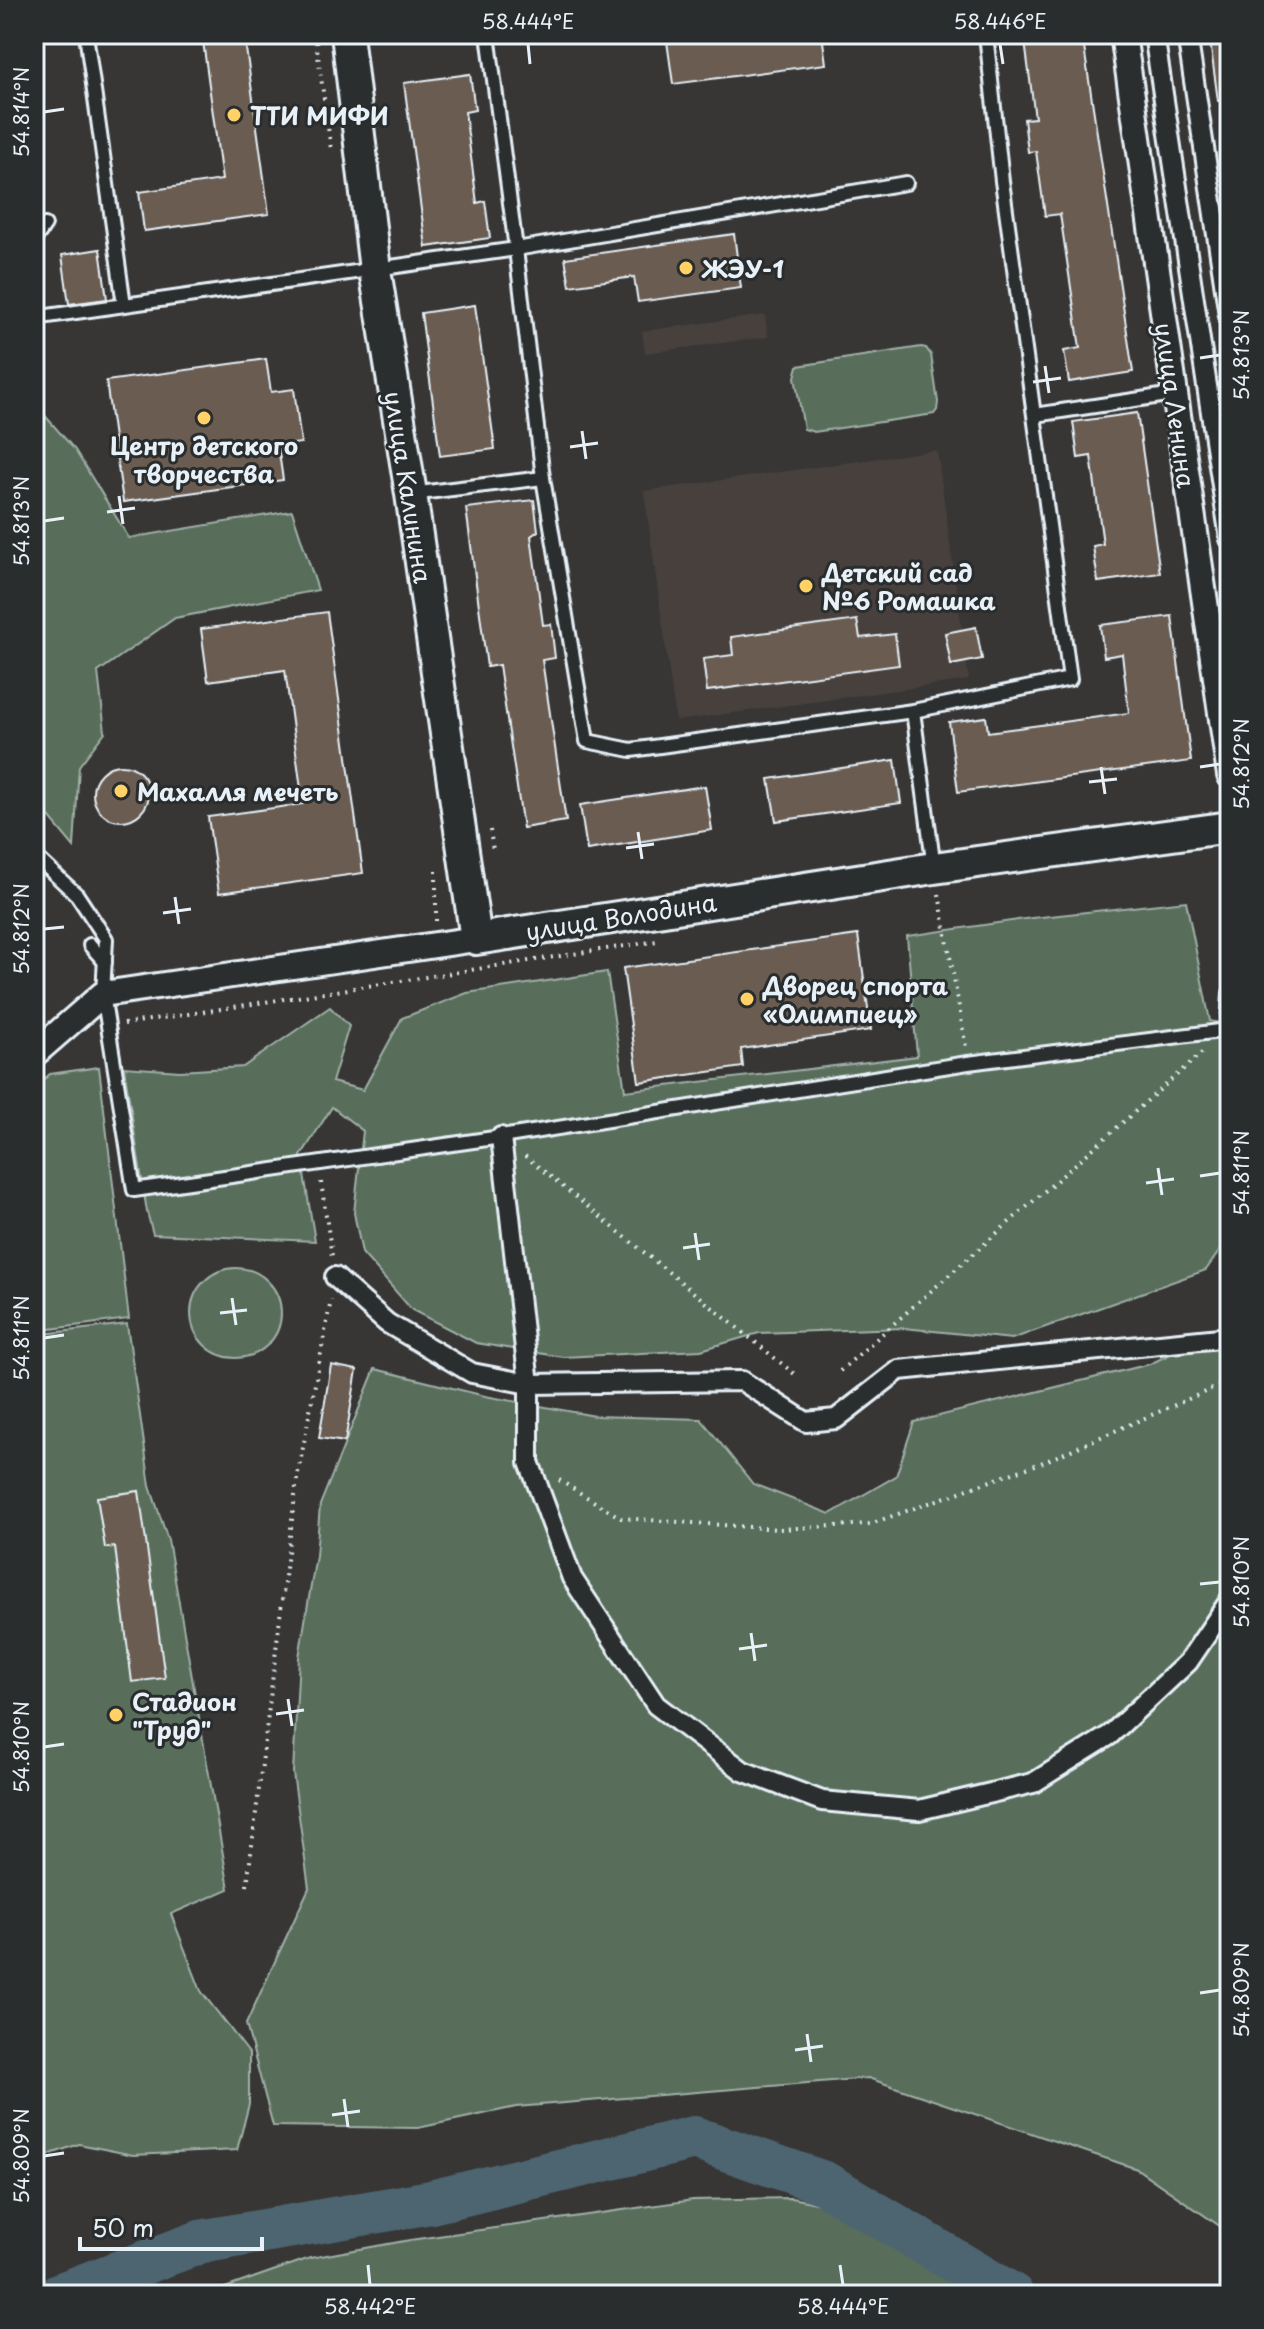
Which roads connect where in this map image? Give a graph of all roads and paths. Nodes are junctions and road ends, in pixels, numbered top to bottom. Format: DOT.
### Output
graph roads {
  1 [pos="86,34"];
  2 [pos="347,34"];
  3 [pos="488,34"];
  4 [pos="986,34"];
  5 [pos="1123,34"];
  6 [pos="1154,34"];
  7 [pos="1187,34"];
  8 [pos="906,183"];
  9 [pos="45,225"];
  10 [pos="34,240"];
  11 [pos="516,249"];
  12 [pos="375,270"];
  13 [pos="124,305"];
  14 [pos="34,318"];
  15 [pos="1230,322"];
  16 [pos="1174,394"];
  17 [pos="1035,415"];
  18 [pos="543,478"];
  19 [pos="411,494"];
  20 [pos="1230,539"];
  21 [pos="913,711"];
  22 [pos="1230,775"];
  23 [pos="1230,827"];
  24 [pos="34,855"];
  25 [pos="934,868"];
  26 [pos="476,939"];
  27 [pos="661,940"];
  28 [pos="90,945"];
  29 [pos="105,962"];
  30 [pos="1230,993"];
  31 [pos="103,994"];
  32 [pos="109,1027"];
  33 [pos="1228,1030"];
  34 [pos="34,1054"];
  35 [pos="968,1063"];
  36 [pos="501,1137"];
  37 [pos="319,1163"];
  38 [pos="335,1277"];
  39 [pos="1230,1337"];
  40 [pos="840,1371"];
  41 [pos="797,1376"];
  42 [pos="1230,1381"];
  43 [pos="529,1384"];
  44 [pos="529,1462"];
  45 [pos="1230,1600"];
  46 [pos="247,1886"];
  1 -- 13 [label="lane"];
  2 -- 12 [label="street, улица Калинина"];
  3 -- 11 [label="lane"];
  4 -- 17 [label="lane"];
  5 -- 16 [label="street, улица Ленина"];
  6 -- 20 [label="street"];
  7 -- 15 [label="street"];
  8 -- 11 [label="lane"];
  9 -- 10 [label="lane"];
  11 -- 12 [label="lane"];
  11 -- 18 [label="lane"];
  12 -- 13 [label="lane"];
  12 -- 19 [label="street, улица Калинина"];
  13 -- 14 [label="lane"];
  16 -- 17 [label="lane"];
  16 -- 22 [label="street, улица Ленина"];
  17 -- 21 [label="lane"];
  18 -- 19 [label="lane"];
  18 -- 21 [label="lane"];
  19 -- 26 [label="street, улица Калинина"];
  21 -- 25 [label="lane"];
  23 -- 25 [label="street, улица Володина"];
  24 -- 29 [label="lane"];
  25 -- 26 [label="street, улица Володина"];
  25 -- 35 [label="path"];
  26 -- 31 [label="street, улица Володина"];
  27 -- 32 [label="path"];
  28 -- 29 [label="lane"];
  29 -- 31 [label="lane"];
  30 -- 33 [label="lane"];
  31 -- 32 [label="lane"];
  31 -- 34 [label="street"];
  32 -- 37 [label="lane"];
  33 -- 35 [label="lane"];
  33 -- 40 [label="path"];
  35 -- 36 [label="lane"];
  36 -- 37 [label="lane"];
  36 -- 41 [label="path"];
  36 -- 43 [label="street"];
  37 -- 38 [label="path"];
  38 -- 43 [label="street"];
  38 -- 46 [label="path"];
  39 -- 43 [label="street"];
  42 -- 44 [label="path"];
  43 -- 44 [label="street"];
  44 -- 45 [label="street"];
}
